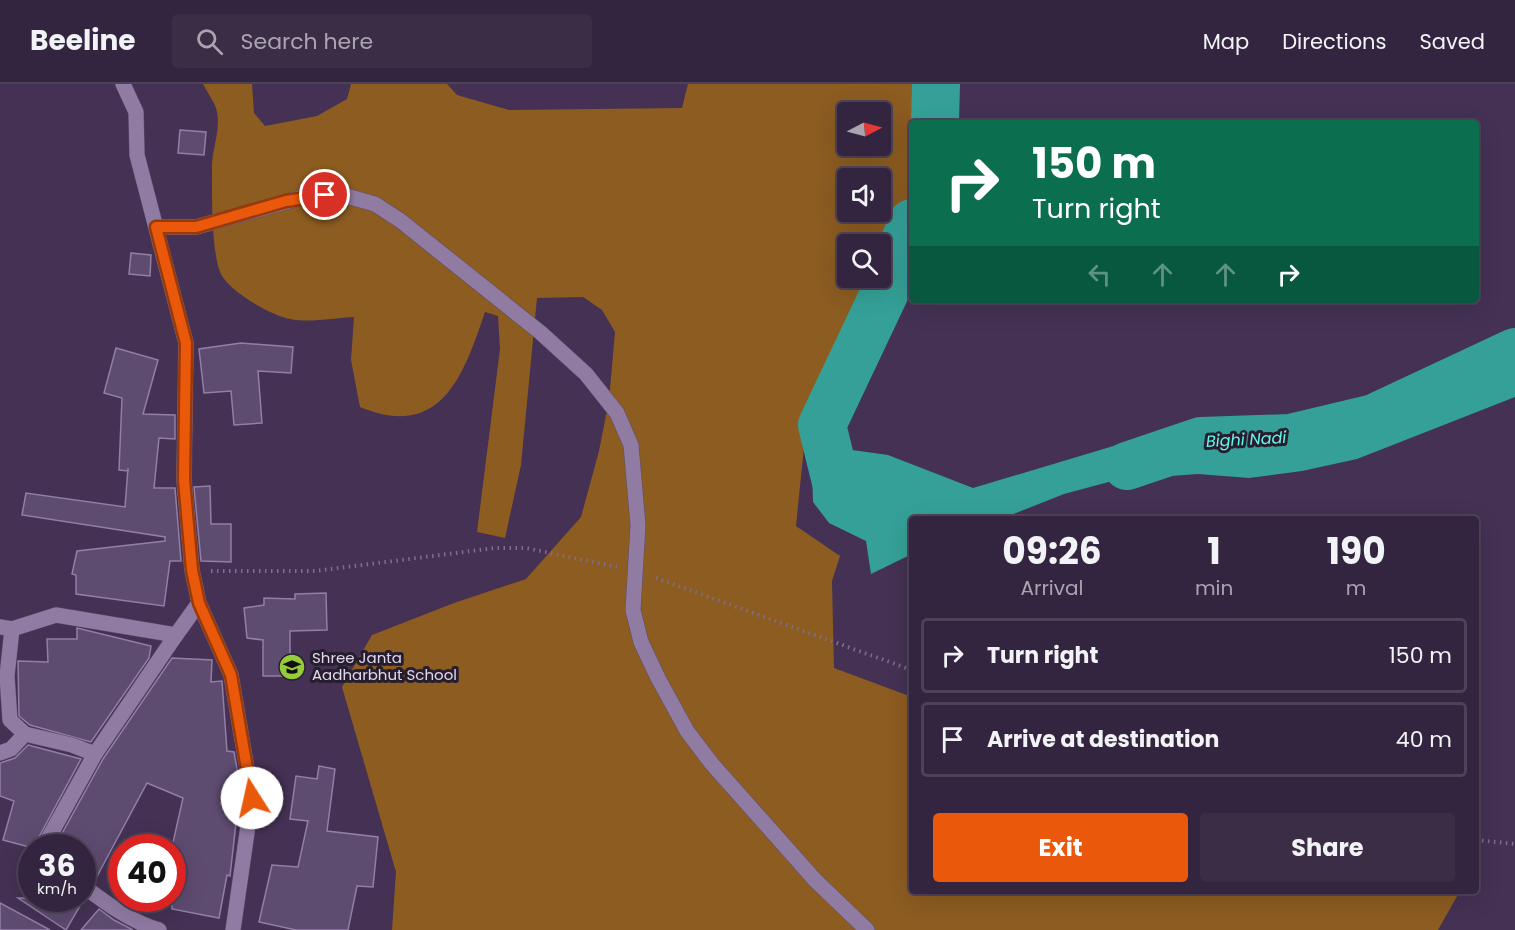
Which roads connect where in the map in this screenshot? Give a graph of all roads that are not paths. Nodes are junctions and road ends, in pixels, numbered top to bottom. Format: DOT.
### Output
graph roads {
  1 [pos="123,84"];
  2 [pos="156,227"];
  3 [pos="199,603"];
  4 [pos="6,628"];
  5 [pos="176,635"];
  6 [pos="25,734"];
  7 [pos="0,753"];
  8 [pos="95,754"];
  9 [pos="51,834"];
  10 [pos="96,896"];
  11 [pos="159,930"];
  12 [pos="232,930"];
  13 [pos="867,930"];
  1 -- 2 [label="street"];
  2 -- 3 [label="street"];
  2 -- 13 [label="street"];
  3 -- 5 [label="street"];
  3 -- 12 [label="street"];
  4 -- 5 [label="street"];
  4 -- 6 [label="street"];
  5 -- 8 [label="street"];
  6 -- 7 [label="street"];
  6 -- 8 [label="street"];
  8 -- 9 [label="street"];
  10 -- 11 [label="street"];
}
